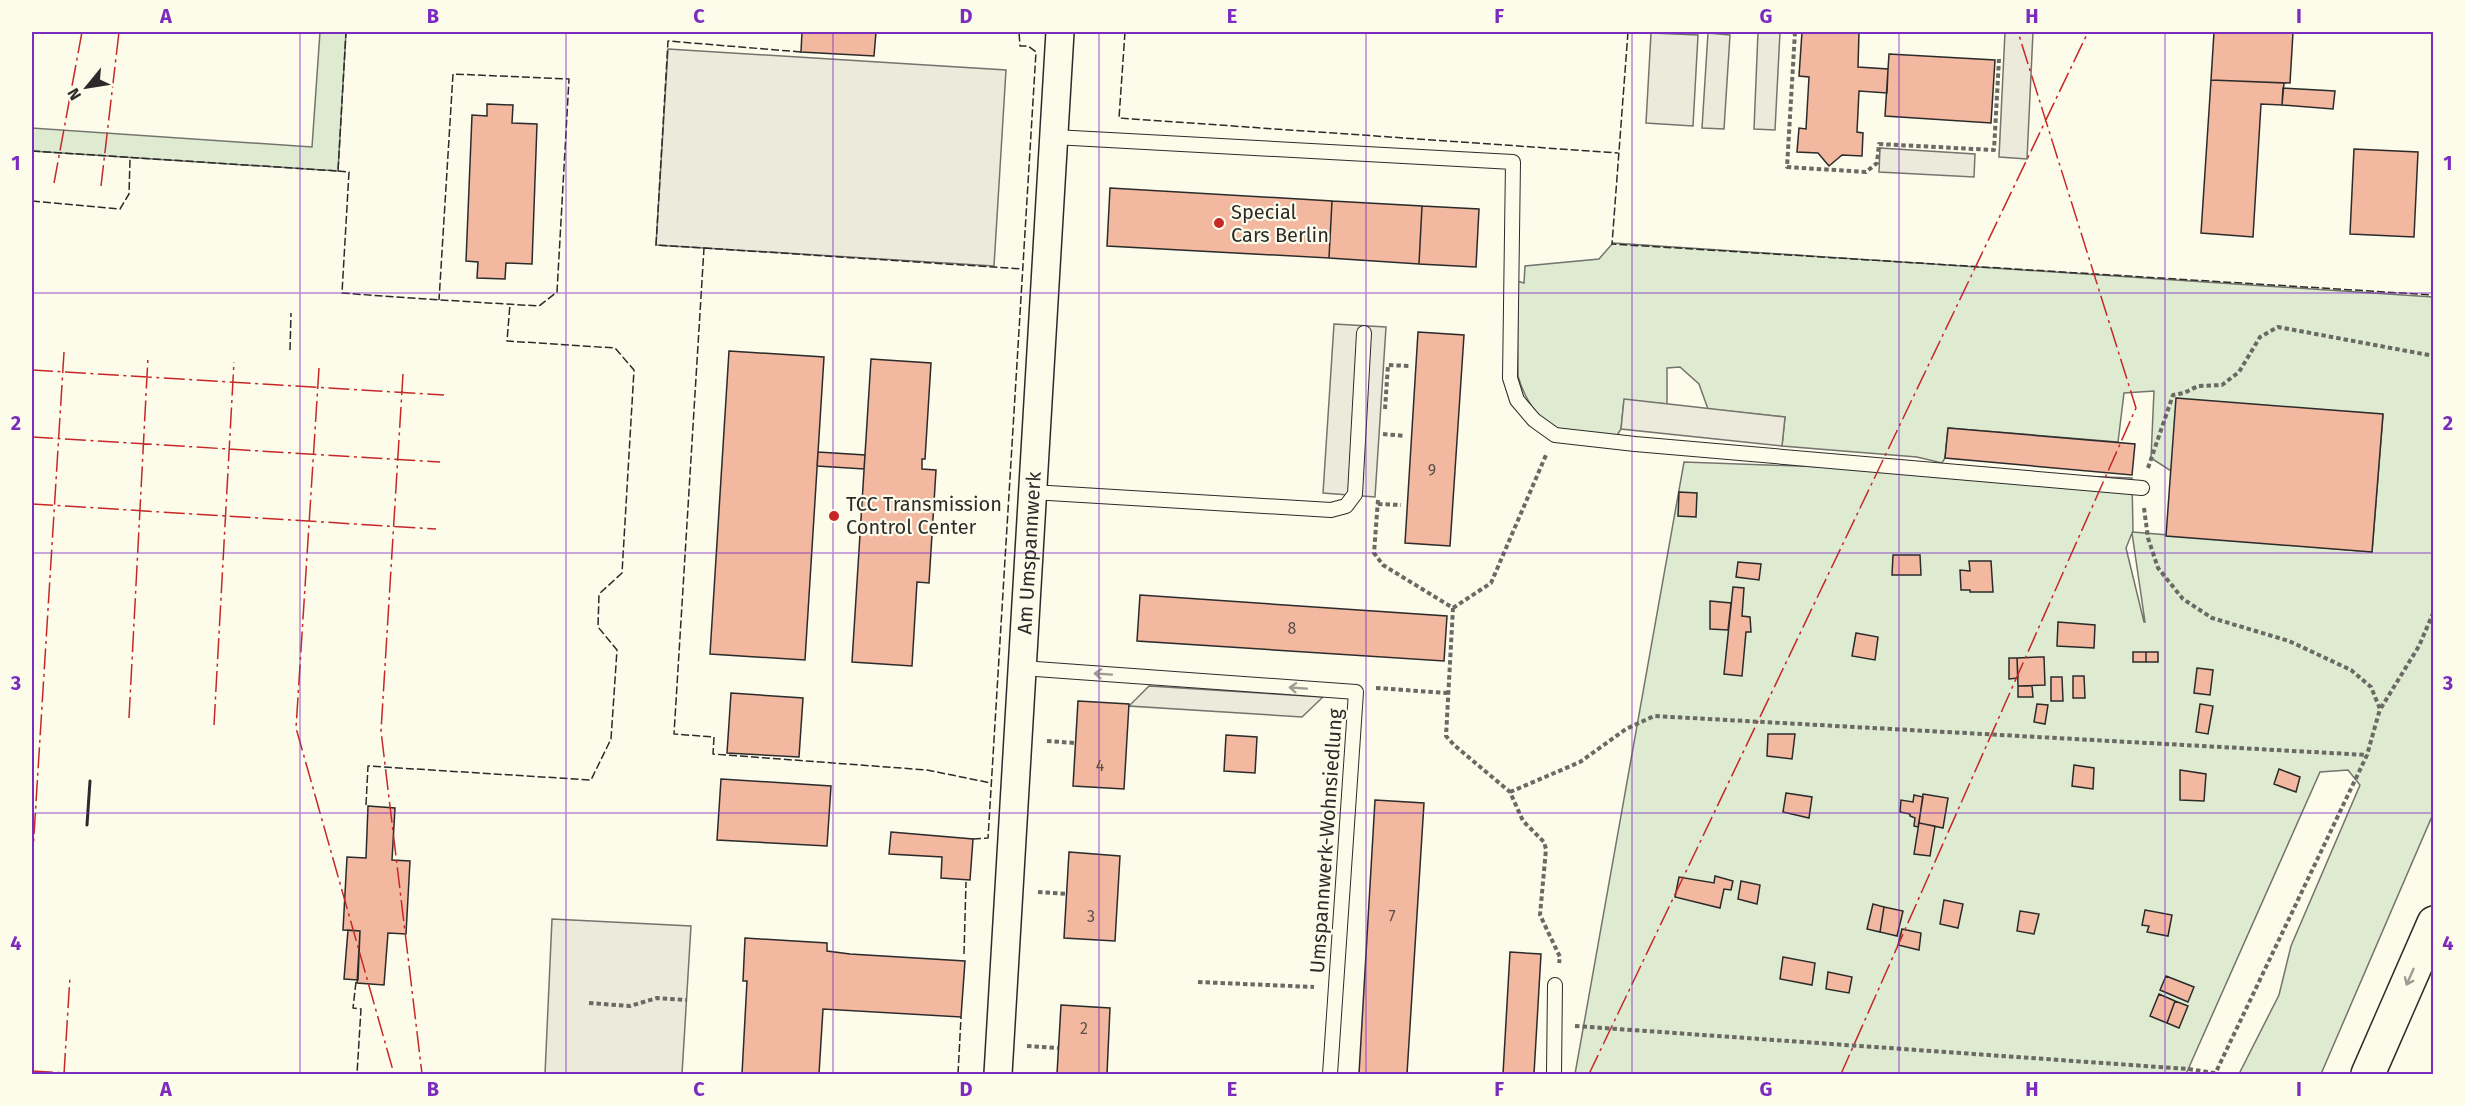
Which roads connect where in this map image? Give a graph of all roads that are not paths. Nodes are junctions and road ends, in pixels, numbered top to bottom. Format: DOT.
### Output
graph roads {
  1 [pos="1060,32"];
  2 [pos="1054,137"];
  3 [pos="1364,333"];
  4 [pos="2142,488"];
  5 [pos="1032,492"];
  6 [pos="1022,668"];
  7 [pos="2433,923"];
  8 [pos="1555,985"];
  9 [pos="999,1074"];
  10 [pos="1330,1074"];
  11 [pos="1554,1074"];
  12 [pos="2368,1074"];
  1 -- 2 [label="street, Am Umspannwerk"];
  2 -- 4 [label="lane"];
  2 -- 5 [label="street, Am Umspannwerk"];
  3 -- 5 [label="lane"];
  5 -- 6 [label="street, Am Umspannwerk"];
  6 -- 9 [label="street, Am Umspannwerk"];
  10 -- 6 [label="lane, Umspannwerk-Wohnsiedlung, one-way"];
  7 -- 12 [label="highway, one-way"];
  8 -- 11 [label="lane"];
}
